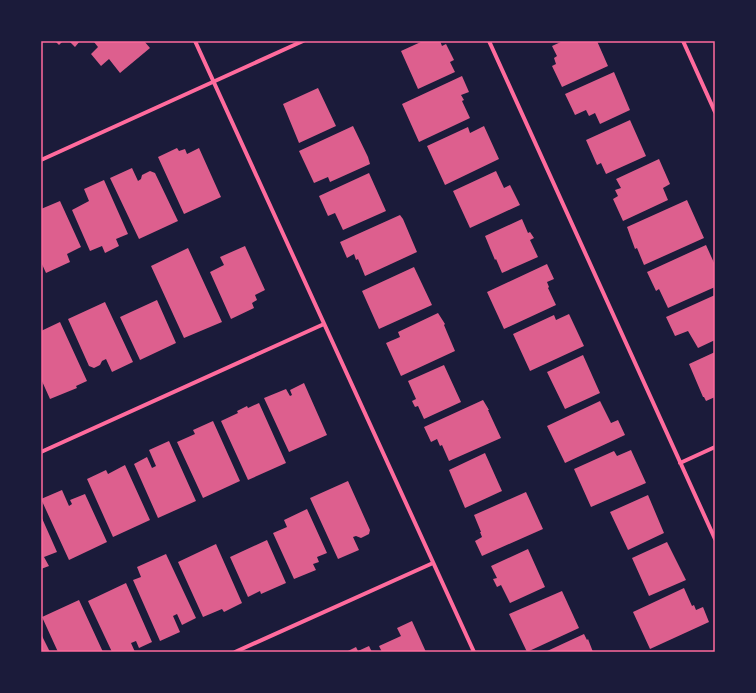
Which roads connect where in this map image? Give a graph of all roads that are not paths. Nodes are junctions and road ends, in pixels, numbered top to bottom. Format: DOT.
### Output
graph roads {
  1 [pos="195,41"];
  2 [pos="303,41"];
  3 [pos="489,41"];
  4 [pos="683,41"];
  5 [pos="213,82"];
  6 [pos="715,112"];
  7 [pos="41,160"];
  8 [pos="324,324"];
  9 [pos="715,447"];
  10 [pos="41,452"];
  11 [pos="680,463"];
  12 [pos="715,539"];
  13 [pos="433,563"];
  14 [pos="235,652"];
  15 [pos="474,652"];
  1 -- 5 [label="street"];
  2 -- 5 [label="street"];
  3 -- 11 [label="street"];
  4 -- 6 [label="street"];
  5 -- 7 [label="street"];
  5 -- 8 [label="street"];
  8 -- 10 [label="street"];
  8 -- 13 [label="street"];
  9 -- 11 [label="street"];
  11 -- 12 [label="street"];
  13 -- 14 [label="street"];
  13 -- 15 [label="street"];
}
